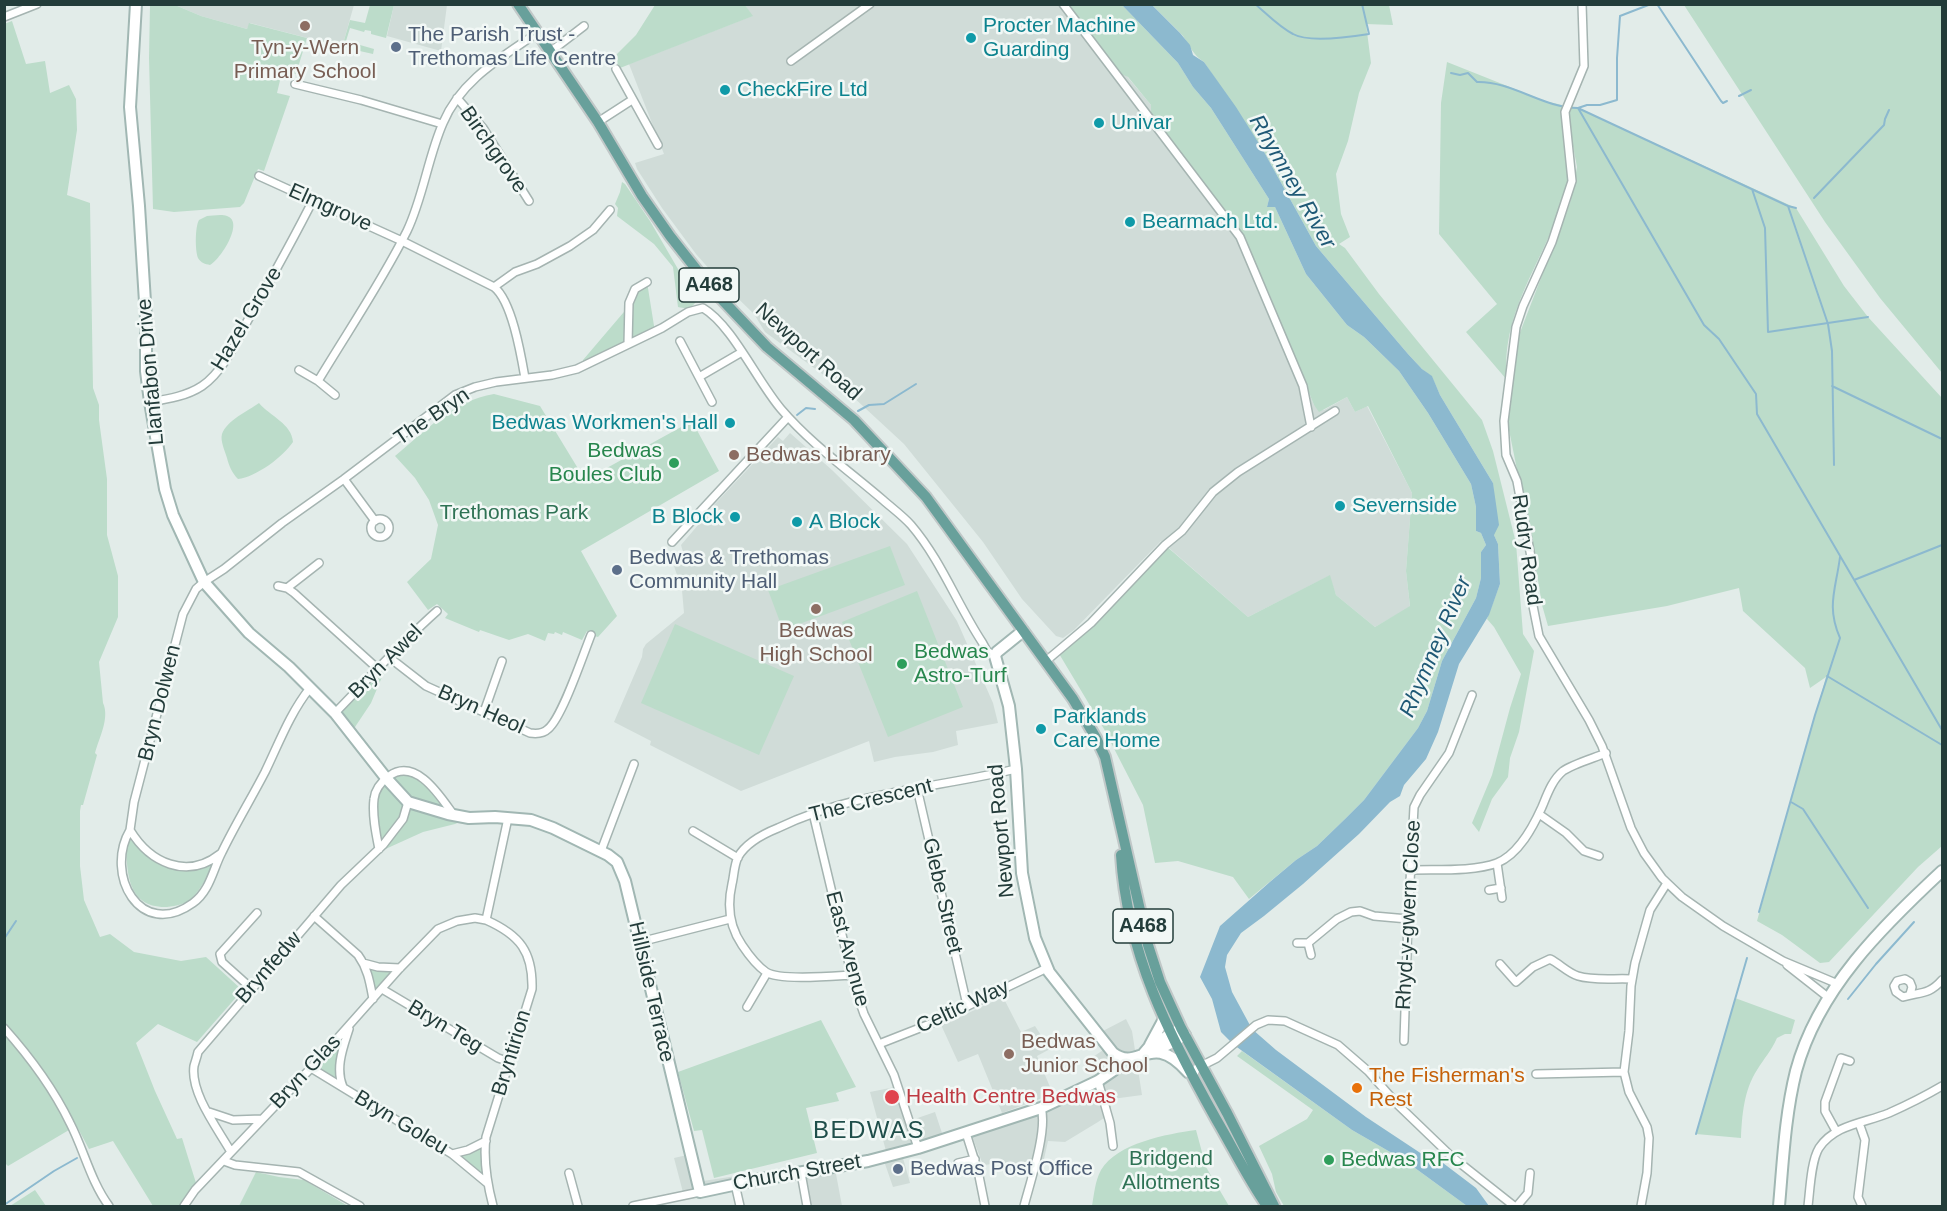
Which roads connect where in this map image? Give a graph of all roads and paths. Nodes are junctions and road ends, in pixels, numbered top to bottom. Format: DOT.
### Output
graph roads {
  1 [pos="37,4"];
  2 [pos="136,4"];
  3 [pos="518,4"];
  4 [pos="870,4"];
  5 [pos="1063,4"];
  6 [pos="1582,4"];
  7 [pos="4,16"];
  8 [pos="584,26"];
  9 [pos="537,33"];
  10 [pos="550,52"];
  11 [pos="791,62"];
  12 [pos="616,69"];
  13 [pos="295,84"];
  14 [pos="457,98"];
  15 [pos="632,100"];
  16 [pos="598,122"];
  17 [pos="442,124"];
  18 [pos="658,145"];
  19 [pos="259,176"];
  20 [pos="312,200"];
  21 [pos="529,201"];
  22 [pos="610,210"];
  23 [pos="402,241"];
  24 [pos="647,282"];
  25 [pos="494,287"];
  26 [pos="688,312"];
  27 [pos="680,341"];
  28 [pos="628,344"];
  29 [pos="742,352"];
  30 [pos="299,370"];
  31 [pos="699,377"];
  32 [pos="525,378"];
  33 [pos="318,381"];
  34 [pos="335,395"];
  35 [pos="150,402"];
  36 [pos="712,402"];
  37 [pos="1335,411"];
  38 [pos="788,417"];
  39 [pos="1311,427"];
  40 [pos="344,479"];
  41 [pos="375,521"];
  42 [pos="672,542"];
  43 [pos="319,563"];
  44 [pos="204,582"];
  45 [pos="278,586"];
  46 [pos="287,588"];
  47 [pos="437,611"];
  48 [pos="1023,631"];
  49 [pos="591,635"];
  50 [pos="995,656"];
  51 [pos="390,658"];
  52 [pos="502,660"];
  53 [pos="1046,661"];
  54 [pos="378,669"];
  55 [pos="310,688"];
  56 [pos="1472,695"];
  57 [pos="484,712"];
  58 [pos="335,713"];
  59 [pos="1606,753"];
  60 [pos="634,764"];
  61 [pos="1016,769"];
  62 [pos="386,778"];
  63 [pos="917,788"];
  64 [pos="408,802"];
  65 [pos="813,813"];
  66 [pos="1539,813"];
  67 [pos="453,814"];
  68 [pos="508,818"];
  69 [pos="1118,819"];
  70 [pos="130,830"];
  71 [pos="693,831"];
  72 [pos="379,849"];
  73 [pos="601,851"];
  74 [pos="220,854"];
  75 [pos="1599,856"];
  76 [pos="738,858"];
  77 [pos="1497,863"];
  78 [pos="1410,870"];
  79 [pos="1942,871"];
  80 [pos="1667,883"];
  81 [pos="1501,888"];
  82 [pos="1489,890"];
  83 [pos="1502,898"];
  84 [pos="314,916"];
  85 [pos="256,918"];
  86 [pos="729,919"];
  87 [pos="1408,919"];
  88 [pos="486,920"];
  89 [pos="640,942"];
  90 [pos="1297,943"];
  91 [pos="1308,943"];
  92 [pos="1311,955"];
  93 [pos="1783,961"];
  94 [pos="363,963"];
  95 [pos="1500,964"];
  96 [pos="400,968"];
  97 [pos="1047,968"];
  98 [pos="767,973"];
  99 [pos="852,975"];
  100 [pos="1631,979"];
  101 [pos="1942,980"];
  102 [pos="1838,984"];
  103 [pos="252,988"];
  104 [pos="382,988"];
  105 [pos="1910,994"];
  106 [pos="1829,998"];
  107 [pos="373,999"];
  108 [pos="967,1005"];
  109 [pos="747,1007"];
  110 [pos="1164,1019"];
  111 [pos="351,1024"];
  112 [pos="4,1028"];
  113 [pos="1178,1034"];
  114 [pos="1404,1041"];
  115 [pos="879,1044"];
  116 [pos="1149,1050"];
  117 [pos="1120,1059"];
  118 [pos="1850,1061"];
  119 [pos="510,1062"];
  120 [pos="1202,1065"];
  121 [pos="311,1068"];
  122 [pos="1624,1072"];
  123 [pos="1536,1074"];
  124 [pos="1192,1077"];
  125 [pos="1098,1081"];
  126 [pos="1942,1086"];
  127 [pos="343,1087"];
  128 [pos="1041,1108"];
  129 [pos="208,1112"];
  130 [pos="262,1119"];
  131 [pos="1859,1123"];
  132 [pos="1836,1131"];
  133 [pos="966,1133"];
  134 [pos="486,1141"];
  135 [pos="1113,1146"];
  136 [pos="918,1148"];
  137 [pos="231,1152"];
  138 [pos="452,1154"];
  139 [pos="975,1159"];
  140 [pos="224,1161"];
  141 [pos="958,1163"];
  142 [pos="569,1173"];
  143 [pos="801,1173"];
  144 [pos="1530,1173"];
  145 [pos="487,1183"];
  146 [pos="735,1184"];
  147 [pos="700,1192"];
  148 [pos="109,1206"];
  149 [pos="184,1206"];
  150 [pos="360,1206"];
  151 [pos="493,1206"];
  152 [pos="578,1206"];
  153 [pos="633,1206"];
  154 [pos="740,1206"];
  155 [pos="807,1206"];
  156 [pos="985,1206"];
  157 [pos="1024,1206"];
  158 [pos="1267,1206"];
  159 [pos="1274,1206"];
  160 [pos="1516,1206"];
  161 [pos="1641,1206"];
  162 [pos="1779,1206"];
  163 [pos="1808,1206"];
  164 [pos="1862,1206"];
  1 -- 7 [label="street"];
  2 -- 35 [label="street, Llanfabon Drive"];
  3 -- 9 [label="main road, Newport Road / A468"];
  4 -- 11 [label="street"];
  5 -- 39 [label="street"];
  6 -- 59 [label="street, Rudry Road"];
  8 -- 10 [label="street"];
  9 -- 10 [label="main road, Newport Road / A468"];
  9 -- 14 [label="street"];
  10 -- 16 [label="main road, Newport Road / A468"];
  12 -- 15 [label="street"];
  13 -- 17 [label="street"];
  14 -- 17 [label="street"];
  14 -- 21 [label="street, Birchgrove"];
  15 -- 16 [label="street"];
  15 -- 18 [label="street"];
  16 -- 48 [label="main road, Newport Road / A468"];
  17 -- 23 [label="street"];
  19 -- 20 [label="street, Elmgrove"];
  20 -- 23 [label="street, Elmgrove"];
  20 -- 35 [label="street, Hazel Grove"];
  22 -- 25 [label="street"];
  23 -- 25 [label="street, Elmgrove"];
  23 -- 33 [label="street"];
  24 -- 28 [label="street"];
  25 -- 32 [label="street"];
  26 -- 28 [label="street, The Bryn"];
  26 -- 29 [label="street, Newport Road"];
  27 -- 31 [label="street"];
  28 -- 32 [label="street, The Bryn"];
  29 -- 31 [label="street"];
  29 -- 38 [label="street, Newport Road"];
  30 -- 33 [label="street"];
  31 -- 36 [label="street"];
  32 -- 40 [label="street, The Bryn"];
  33 -- 34 [label="street"];
  35 -- 44 [label="street, Llanfabon Drive"];
  37 -- 39 [label="street"];
  38 -- 42 [label="street"];
  38 -- 50 [label="street, Newport Road"];
  39 -- 53 [label="street"];
  40 -- 41 [label="street"];
  40 -- 44 [label="street, The Bryn"];
  43 -- 46 [label="street"];
  44 -- 55 [label="street, Llanfabon Drive"];
  44 -- 70 [label="street, Bryn Dolwen"];
  45 -- 46 [label="street"];
  46 -- 54 [label="street"];
  47 -- 51 [label="street, Bryn Awel"];
  48 -- 50 [label="street"];
  48 -- 53 [label="main road, Newport Road / A468"];
  49 -- 57 [label="street, Bryn Heol"];
  50 -- 61 [label="street, Newport Road"];
  51 -- 54 [label="street, Bryn Awel"];
  51 -- 57 [label="street, Bryn Heol"];
  52 -- 57 [label="street"];
  53 -- 69 [label="main road, Newport Road / A468"];
  54 -- 58 [label="street, Bryn Awel"];
  55 -- 58 [label="street, Llanfabon Drive"];
  55 -- 74 [label="street, Bryn Dolwen"];
  56 -- 78 [label="street, Rhyd-y-gwern Close"];
  58 -- 62 [label="street"];
  59 -- 66 [label="street"];
  59 -- 80 [label="street, Rudry Road"];
  60 -- 73 [label="street"];
  61 -- 63 [label="street, The Crescent"];
  61 -- 97 [label="street, Newport Road"];
  62 -- 64 [label="street"];
  62 -- 67 [label="street"];
  62 -- 72 [label="street"];
  63 -- 65 [label="street, The Crescent"];
  63 -- 108 [label="street, Glebe Street"];
  64 -- 67 [label="street"];
  64 -- 72 [label="street, Brynfedw"];
  65 -- 76 [label="street, The Crescent"];
  65 -- 99 [label="street, East Avenue"];
  66 -- 75 [label="street"];
  66 -- 77 [label="street"];
  67 -- 68 [label="street"];
  68 -- 73 [label="street, Hillside Terrace"];
  68 -- 88 [label="street"];
  69 -- 110 [label="main road, Newport Road"];
  69 -- 113 [label="main road, Newport Road / A468"];
  70 -- 74 [label="street"];
  70 -- 74 [label="street, Bryn Dolwen"];
  71 -- 76 [label="street"];
  72 -- 84 [label="street, Brynfedw"];
  73 -- 89 [label="street, Hillside Terrace"];
  76 -- 86 [label="street"];
  77 -- 78 [label="street"];
  77 -- 81 [label="street"];
  78 -- 87 [label="street, Rhyd-y-gwern Close"];
  79 -- 102 [label="street"];
  80 -- 93 [label="street, Rudry Road"];
  80 -- 100 [label="street"];
  81 -- 82 [label="street"];
  81 -- 83 [label="street"];
  84 -- 94 [label="street"];
  84 -- 103 [label="street, Brynfedw"];
  85 -- 103 [label="street"];
  86 -- 89 [label="street"];
  86 -- 98 [label="street"];
  87 -- 91 [label="street"];
  87 -- 114 [label="street, Rhyd-y-gwern Close"];
  88 -- 96 [label="street, Bryn Glas"];
  88 -- 119 [label="street, Bryntirion"];
  89 -- 147 [label="street, Hillside Terrace"];
  90 -- 91 [label="street"];
  91 -- 92 [label="street"];
  93 -- 102 [label="street"];
  93 -- 106 [label="street"];
  94 -- 96 [label="street"];
  94 -- 107 [label="street"];
  95 -- 100 [label="street"];
  96 -- 104 [label="street, Bryn Glas"];
  97 -- 108 [label="street, Celtic Way"];
  97 -- 117 [label="street, Newport Road"];
  98 -- 99 [label="street"];
  98 -- 109 [label="street"];
  99 -- 115 [label="street, East Avenue"];
  100 -- 122 [label="street"];
  101 -- 105 [label="street"];
  102 -- 106 [label="street"];
  103 -- 129 [label="street, Brynfedw"];
  104 -- 107 [label="street, Bryn Glas"];
  104 -- 119 [label="street, Bryn Teg"];
  106 -- 162 [label="street"];
  107 -- 111 [label="street, Bryn Glas"];
  108 -- 115 [label="street, Celtic Way"];
  110 -- 113 [label="main road, Newport Road"];
  110 -- 116 [label="street"];
  111 -- 121 [label="street, Bryn Glas"];
  111 -- 127 [label="street, Bryn Glas"];
  112 -- 148 [label="street"];
  113 -- 116 [label="street"];
  113 -- 120 [label="main road, Newport Road / A468"];
  113 -- 124 [label="main road, Newport Road"];
  115 -- 136 [label="street, East Avenue"];
  116 -- 117 [label="street"];
  116 -- 124 [label="street"];
  117 -- 125 [label="street, Church Street"];
  118 -- 132 [label="street"];
  119 -- 134 [label="street, Bryntirion"];
  120 -- 124 [label="street"];
  120 -- 159 [label="main road, Newport Road / A468"];
  120 -- 160 [label="street"];
  121 -- 127 [label="street, Bryn Goleu"];
  121 -- 130 [label="street, Bryn Glas"];
  122 -- 123 [label="street"];
  122 -- 161 [label="street"];
  124 -- 158 [label="main road, Newport Road"];
  125 -- 128 [label="street, Church Street"];
  125 -- 135 [label="street"];
  126 -- 131 [label="street"];
  127 -- 138 [label="street, Bryn Goleu"];
  128 -- 133 [label="street, Church Street"];
  128 -- 157 [label="street"];
  129 -- 130 [label="street, Bryn Glas"];
  129 -- 137 [label="street, Brynfedw"];
  130 -- 137 [label="street, Bryn Glas"];
  131 -- 132 [label="street"];
  131 -- 164 [label="street"];
  132 -- 163 [label="street"];
  133 -- 136 [label="street, Church Street"];
  133 -- 139 [label="street"];
  134 -- 138 [label="street"];
  134 -- 145 [label="street, Bryntirion"];
  136 -- 143 [label="street, Church Street"];
  137 -- 140 [label="street, Bryn Glas"];
  138 -- 145 [label="street, Bryn Goleu"];
  139 -- 141 [label="street"];
  139 -- 156 [label="street"];
  140 -- 149 [label="street, Bryn Glas"];
  140 -- 150 [label="street"];
  142 -- 152 [label="street"];
  143 -- 146 [label="street, Church Street"];
  143 -- 155 [label="street"];
  144 -- 160 [label="street"];
  145 -- 151 [label="street, Bryntirion"];
  146 -- 147 [label="street, Church Street"];
  146 -- 154 [label="street"];
  147 -- 153 [label="street, Church Street"];
}
